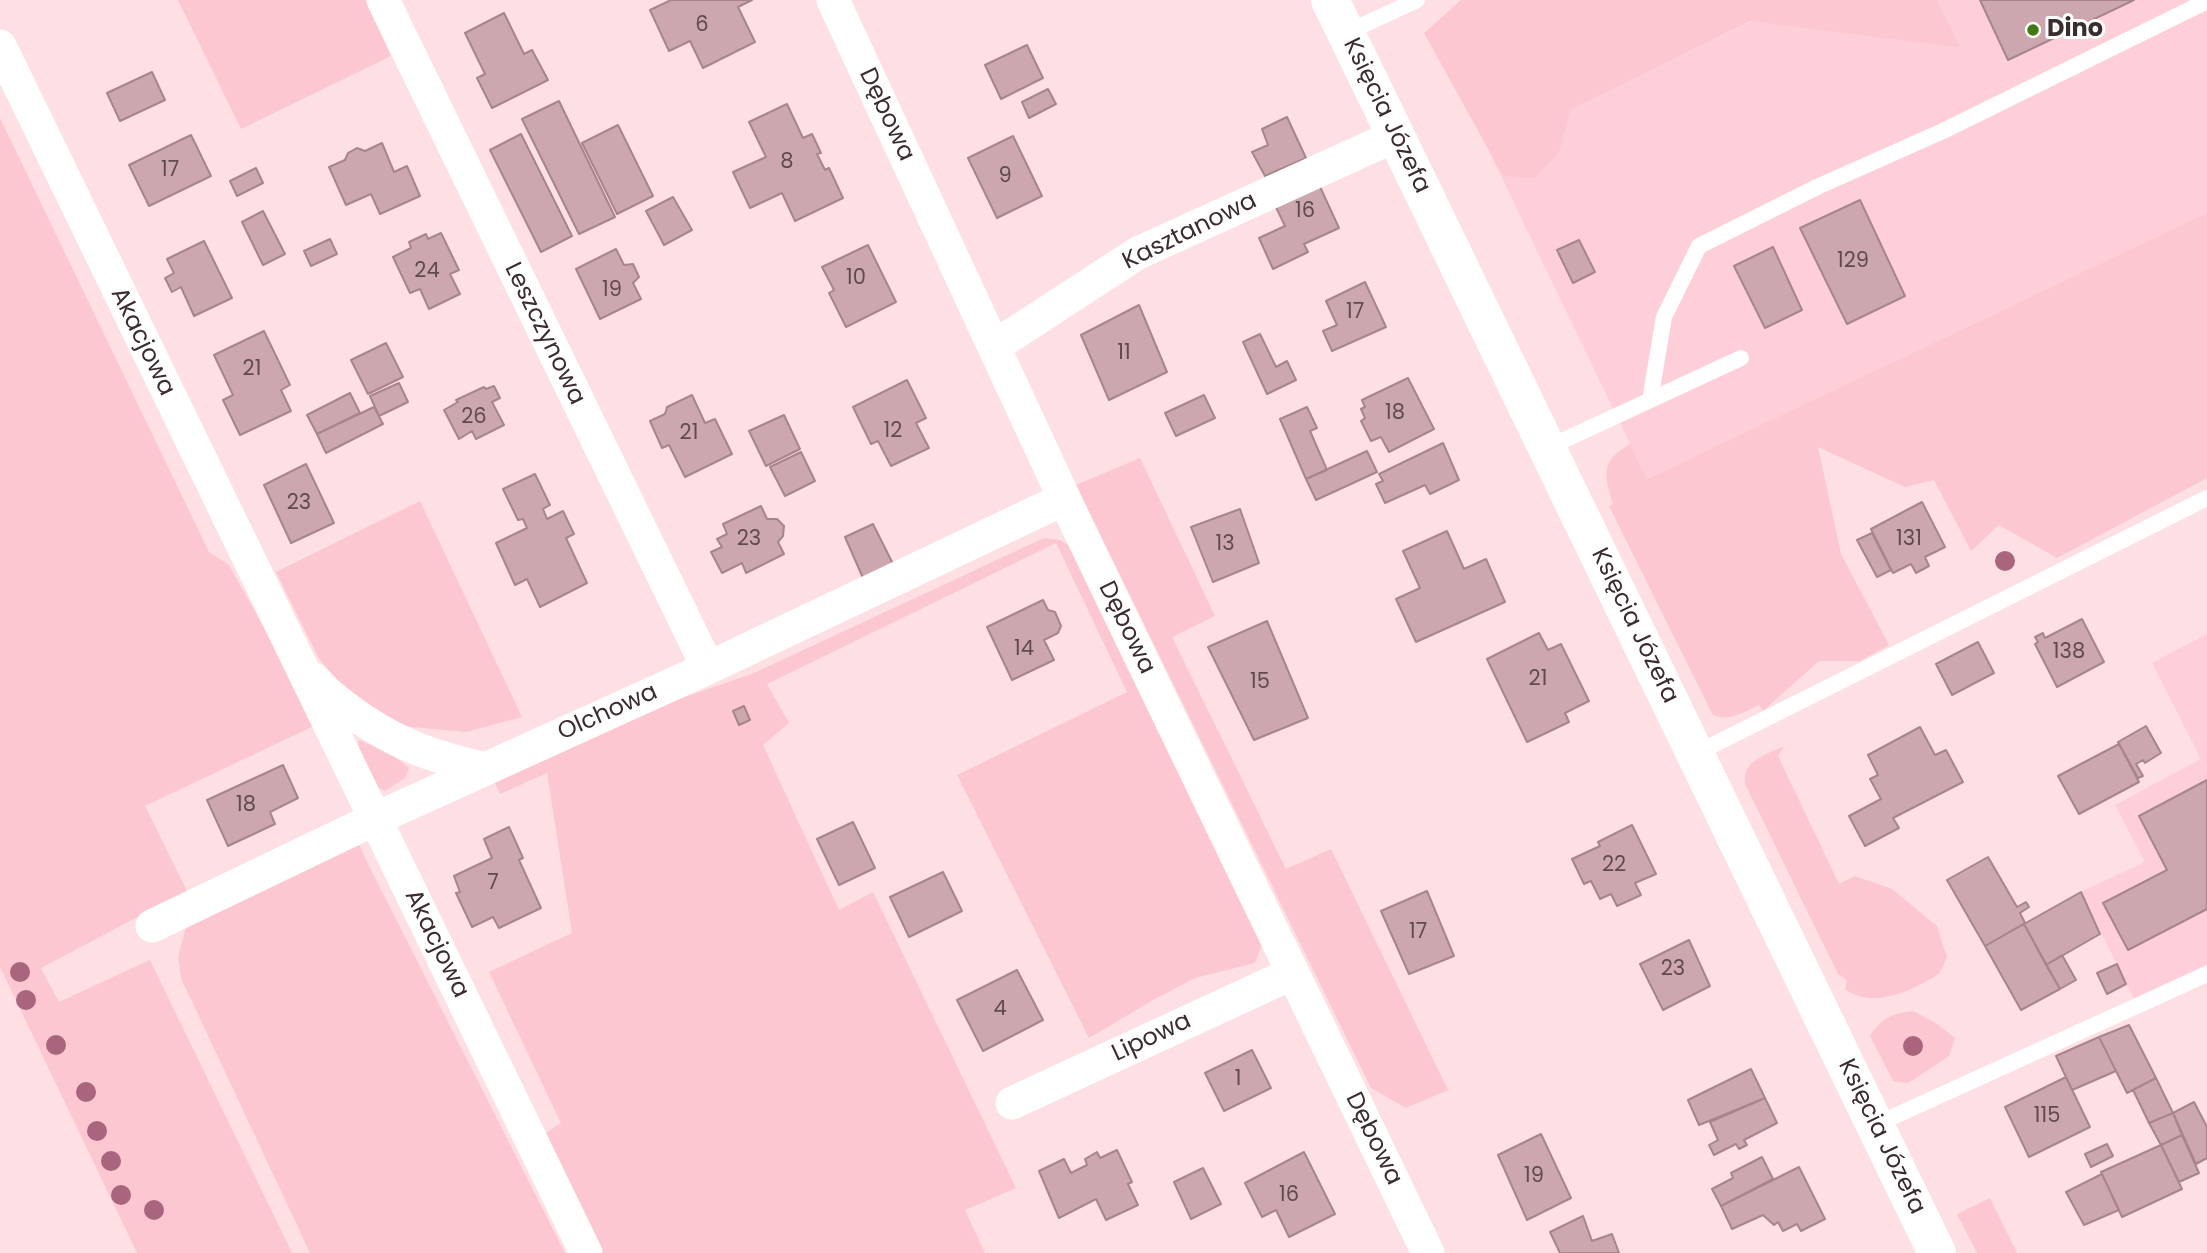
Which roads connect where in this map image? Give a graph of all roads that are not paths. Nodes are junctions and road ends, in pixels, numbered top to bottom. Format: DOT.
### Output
graph roads {
  1 [pos="383,0"];
  2 [pos="833,0"];
  3 [pos="1418,0"];
  4 [pos="2207,1"];
  5 [pos="1338,17"];
  6 [pos="0,46"];
  7 [pos="1395,136"];
  8 [pos="995,346"];
  9 [pos="1741,358"];
  10 [pos="1650,400"];
  11 [pos="1547,448"];
  12 [pos="2207,498"];
  13 [pos="1064,499"];
  14 [pos="285,636"];
  15 [pos="708,668"];
  16 [pos="1695,754"];
  17 [pos="485,769"];
  18 [pos="375,819"];
  19 [pos="152,926"];
  20 [pos="1293,973"];
  21 [pos="2207,974"];
  22 [pos="1012,1103"];
  23 [pos="1875,1125"];
  24 [pos="586,1253"];
  25 [pos="1428,1253"];
  26 [pos="1937,1253"];
  1 -- 15 [label="street, Leszczynowa"];
  2 -- 8 [label="street, Dębowa"];
  3 -- 5 [label="lane"];
  4 -- 10 [label="lane"];
  5 -- 7 [label="street, Księcia Józefa"];
  6 -- 14 [label="street, Akacjowa"];
  7 -- 8 [label="street, Kasztanowa"];
  7 -- 11 [label="street, Księcia Józefa"];
  8 -- 13 [label="street, Dębowa"];
  9 -- 10 [label="lane"];
  10 -- 11 [label="lane"];
  11 -- 16 [label="street, Księcia Józefa"];
  12 -- 16 [label="lane"];
  13 -- 15 [label="street, Olchowa"];
  13 -- 20 [label="street, Dębowa"];
  14 -- 17 [label="street, Akacjowa"];
  14 -- 18 [label="street, Akacjowa"];
  15 -- 17 [label="street, Olchowa"];
  16 -- 23 [label="street, Księcia Józefa"];
  17 -- 18 [label="street, Olchowa"];
  18 -- 19 [label="street, Olchowa"];
  18 -- 24 [label="street, Akacjowa"];
  20 -- 22 [label="street, Lipowa"];
  20 -- 25 [label="street, Dębowa"];
  21 -- 23 [label="lane"];
  23 -- 26 [label="street, Księcia Józefa"];
}
